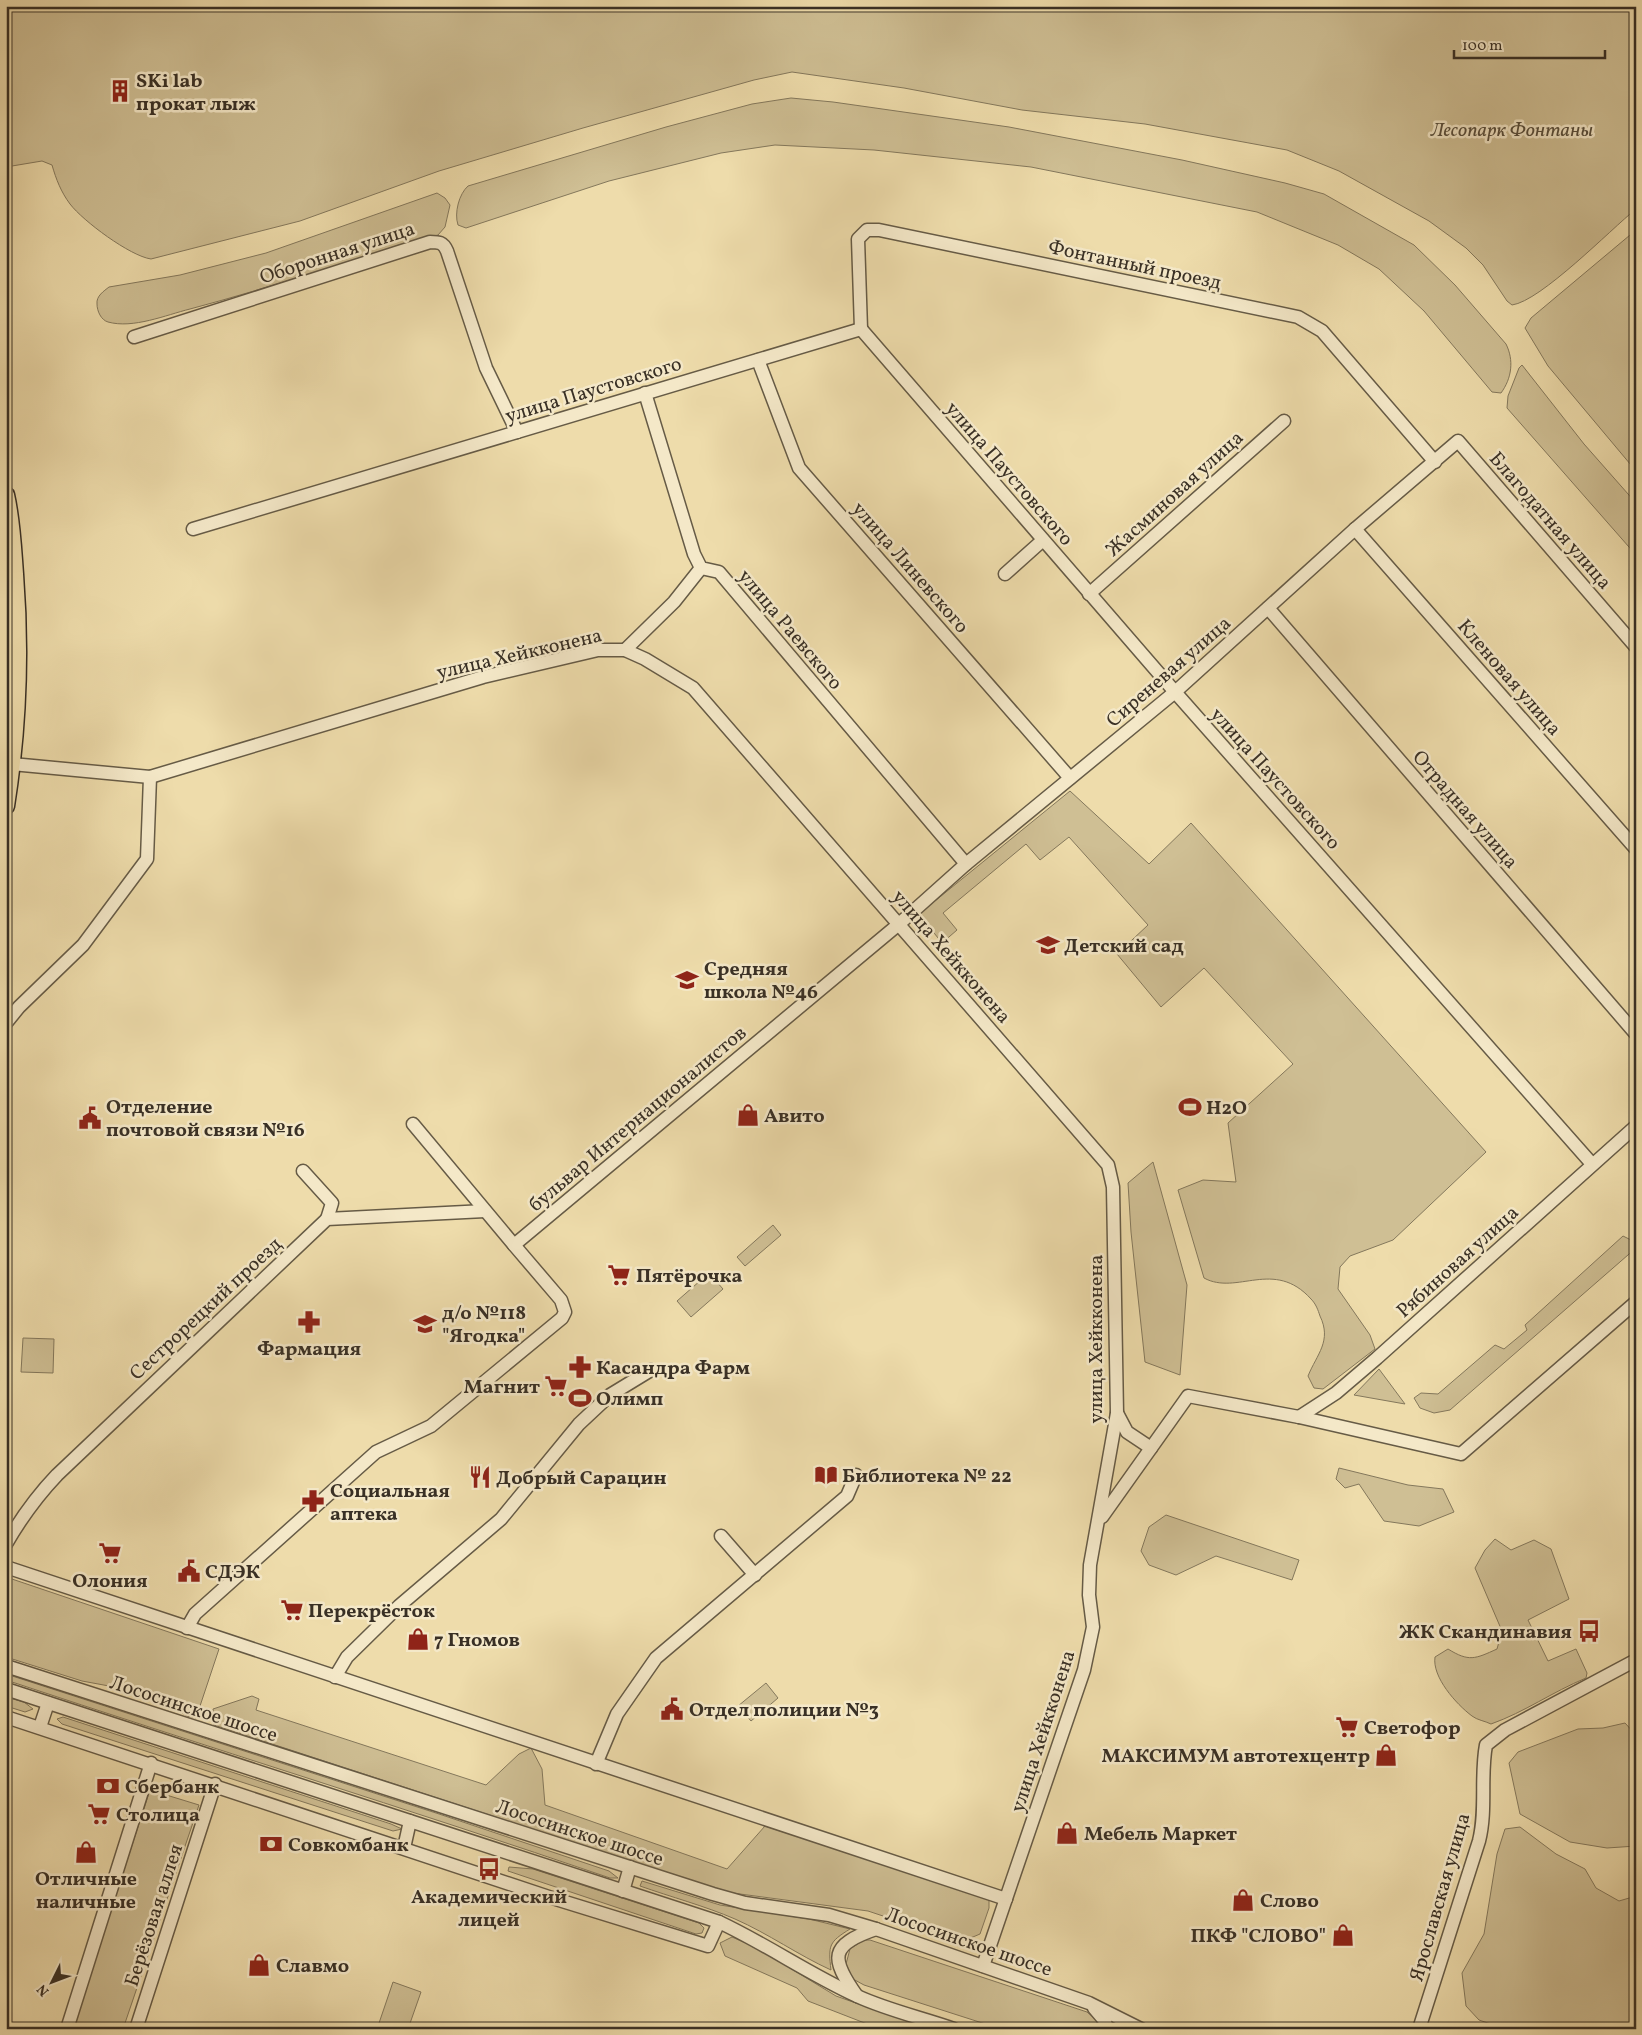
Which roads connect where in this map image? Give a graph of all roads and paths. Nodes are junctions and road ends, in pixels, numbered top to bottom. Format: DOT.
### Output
graph roads {
  1 [pos="861,329"];
  2 [pos="134,337"];
  3 [pos="758,360"];
  4 [pos="644,394"];
  5 [pos="1284,421"];
  6 [pos="517,432"];
  7 [pos="1458,441"];
  8 [pos="1435,462"];
  9 [pos="6,495"];
  10 [pos="193,529"];
  11 [pos="1356,529"];
  12 [pos="1044,540"];
  13 [pos="700,568"];
  14 [pos="1005,574"];
  15 [pos="1090,594"];
  16 [pos="1268,608"];
  17 [pos="1636,647"];
  18 [pos="625,650"];
  19 [pos="1175,692"];
  20 [pos="12,764"];
  21 [pos="150,777"];
  22 [pos="1070,778"];
  23 [pos="6,806"];
  24 [pos="1636,849"];
  25 [pos="966,864"];
  26 [pos="899,924"];
  27 [pos="6,1023"];
  28 [pos="1636,1034"];
  29 [pos="414,1124"];
  30 [pos="1636,1126"];
  31 [pos="1592,1164"];
  32 [pos="303,1170"];
  33 [pos="486,1211"];
  34 [pos="327,1219"];
  35 [pos="514,1245"];
  36 [pos="1636,1302"];
  37 [pos="651,1370"];
  38 [pos="1117,1413"];
  39 [pos="1299,1417"];
  40 [pos="1151,1448"];
  41 [pos="856,1475"];
  42 [pos="1099,1521"];
  43 [pos="721,1536"];
  44 [pos="6,1544"];
  45 [pos="6,1567"];
  46 [pos="754,1575"];
  47 [pos="187,1628"];
  48 [pos="1636,1660"];
  49 [pos="6,1666"];
  50 [pos="335,1677"];
  51 [pos="6,1689"];
  52 [pos="48,1703"];
  53 [pos="6,1716"];
  54 [pos="40,1727"];
  55 [pos="151,1763"];
  56 [pos="596,1764"];
  57 [pos="214,1784"];
  58 [pos="410,1821"];
  59 [pos="404,1848"];
  60 [pos="630,1867"];
  61 [pos="624,1891"];
  62 [pos="1006,1899"];
  63 [pos="719,1922"];
  64 [pos="876,1929"];
  65 [pos="983,1966"];
  66 [pos="858,1997"];
  67 [pos="1089,2003"];
  68 [pos="926,2024"];
  69 [pos="67,2029"];
  70 [pos="136,2029"];
  71 [pos="954,2029"];
  72 [pos="1108,2029"];
  73 [pos="1141,2029"];
  74 [pos="1420,2029"];
  1 -- 3 [label="street, улица Паустовского"];
  1 -- 8 [label="street, Фонтанный проезд"];
  1 -- 12 [label="street, улица Паустовского"];
  2 -- 6 [label="street, Оборонная улица"];
  3 -- 4 [label="street, улица Паустовского"];
  3 -- 22 [label="street, улица Линевского"];
  4 -- 6 [label="street, улица Паустовского"];
  4 -- 13 [label="street"];
  5 -- 15 [label="street, Жасминовая улица"];
  6 -- 10 [label="street, улица Паустовского"];
  7 -- 8 [label="street, Сиреневая улица"];
  7 -- 17 [label="street, Благодатная улица"];
  8 -- 11 [label="street, Сиреневая улица"];
  9 -- 20 [label="main road"];
  11 -- 16 [label="street, Сиреневая улица"];
  11 -- 24 [label="street, Кленовая улица"];
  12 -- 14 [label="street"];
  12 -- 15 [label="street, улица Паустовского"];
  13 -- 18 [label="street"];
  13 -- 25 [label="street, улица Раевского"];
  15 -- 19 [label="street, улица Паустовского"];
  16 -- 19 [label="street, Сиреневая улица"];
  16 -- 28 [label="street, Отрадная улица"];
  18 -- 21 [label="street, улица Хейкконена"];
  18 -- 26 [label="street, улица Хейкконена"];
  19 -- 22 [label="street, Сиреневая улица"];
  19 -- 31 [label="street, улица Паустовского"];
  20 -- 21 [label="street, улица Хейкконена"];
  20 -- 23 [label="main road"];
  21 -- 27 [label="street"];
  22 -- 25 [label="street, Сиреневая улица"];
  25 -- 26 [label="street, Сиреневая улица"];
  26 -- 35 [label="street, бульвар Интернационалистов"];
  26 -- 38 [label="street, улица Хейкконена"];
  29 -- 33 [label="street"];
  30 -- 31 [label="street, Рябиновая улица"];
  31 -- 39 [label="street, Рябиновая улица"];
  32 -- 34 [label="street"];
  33 -- 34 [label="street"];
  33 -- 35 [label="street"];
  34 -- 44 [label="street, Сестрорецкий проезд"];
  35 -- 47 [label="street"];
  36 -- 39 [label="street"];
  37 -- 50 [label="street"];
  38 -- 40 [label="street"];
  38 -- 42 [label="street, улица Хейкконена"];
  39 -- 40 [label="street"];
  40 -- 42 [label="street"];
  41 -- 46 [label="street"];
  42 -- 62 [label="street, улица Хейкконена"];
  43 -- 46 [label="street"];
  45 -- 47 [label="street"];
  46 -- 56 [label="street"];
  47 -- 50 [label="street"];
  48 -- 74 [label="street, Ярославская улица"];
  49 -- 60 [label="street, Лососинское шоссе"];
  50 -- 56 [label="street"];
  51 -- 52 [label="street, Лососинское шоссе"];
  52 -- 54 [label="street"];
  52 -- 58 [label="street, Лососинское шоссе"];
  53 -- 54 [label="street"];
  54 -- 55 [label="street"];
  55 -- 57 [label="street"];
  55 -- 69 [label="street"];
  56 -- 62 [label="street"];
  57 -- 59 [label="street"];
  57 -- 70 [label="street, Берёзовая аллея"];
  58 -- 59 [label="street"];
  58 -- 61 [label="street, Лососинское шоссе"];
  59 -- 63 [label="street"];
  60 -- 61 [label="street"];
  60 -- 64 [label="street, Лососинское шоссе"];
  61 -- 63 [label="street, Лососинское шоссе"];
  62 -- 65 [label="street, улица Хейкконена"];
  63 -- 66 [label="street, Лососинское шоссе"];
  64 -- 65 [label="street, Лососинское шоссе"];
  64 -- 66 [label="street"];
  65 -- 67 [label="street, Лососинское шоссе"];
  66 -- 68 [label="street, Лососинское шоссе"];
  67 -- 72 [label="street"];
  67 -- 73 [label="street, Лососинское шоссе"];
  68 -- 71 [label="street, Лососинское шоссе"];
}
